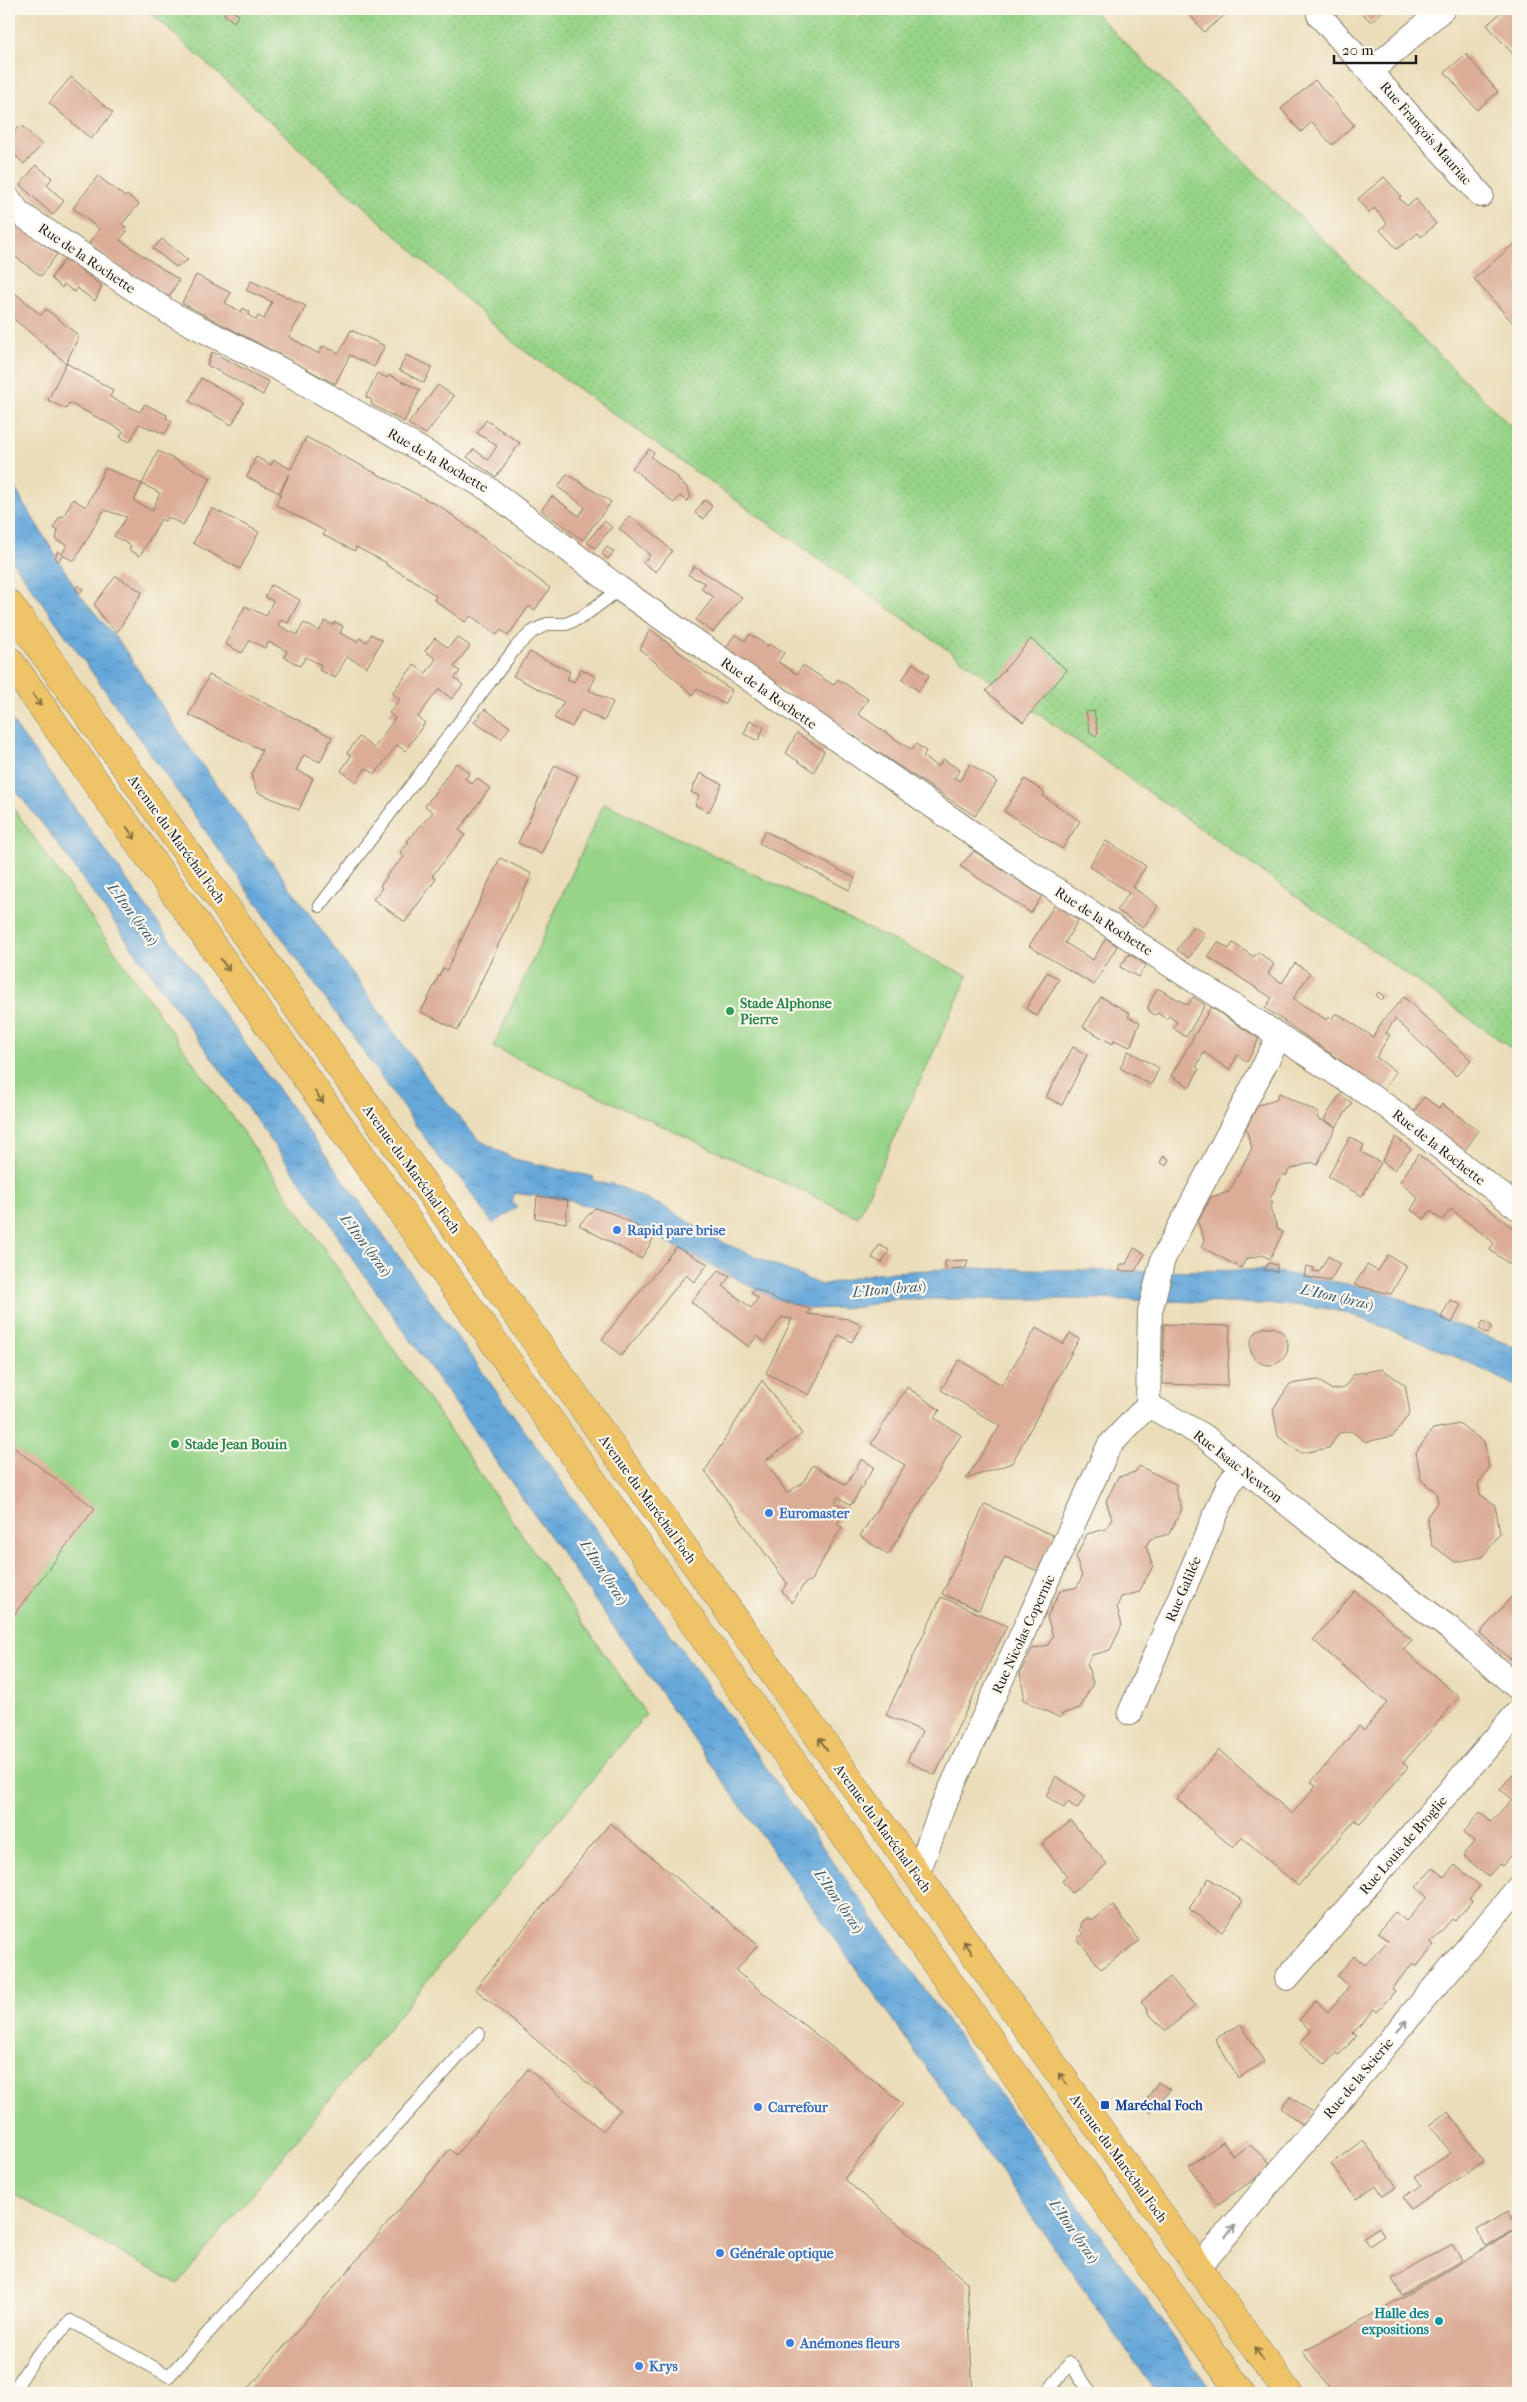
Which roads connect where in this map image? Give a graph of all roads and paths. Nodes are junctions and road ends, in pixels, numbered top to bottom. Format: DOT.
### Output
graph roads {
  1 [pos="1443,9"];
  2 [pos="1319,15"];
  3 [pos="1371,71"];
  4 [pos="1481,195"];
  5 [pos="9,199"];
  6 [pos="620,590"];
  7 [pos="9,604"];
  8 [pos="9,660"];
  9 [pos="320,906"];
  10 [pos="1279,1036"];
  11 [pos="1518,1208"];
  12 [pos="1148,1405"];
  13 [pos="1241,1466"];
  14 [pos="1518,1688"];
  15 [pos="1518,1712"];
  16 [pos="1130,1713"];
  17 [pos="917,1875"];
  18 [pos="1518,1888"];
  19 [pos="1287,1978"];
  20 [pos="478,2034"];
  21 [pos="1198,2268"];
  22 [pos="12,2393"];
  23 [pos="1047,2393"];
  24 [pos="1091,2393"];
  25 [pos="1241,2393"];
  26 [pos="1288,2393"];
  1 -- 3 [label="street, Rue François Mauriac"];
  2 -- 3 [label="street, Rue François Mauriac"];
  3 -- 4 [label="street, Rue François Mauriac"];
  5 -- 6 [label="street, Rue de la Rochette"];
  6 -- 9 [label="lane"];
  6 -- 10 [label="street, Rue de la Rochette"];
  17 -- 7 [label="main road, Avenue du Maréchal Foch, one-way"];
  8 -- 25 [label="main road, one-way"];
  10 -- 11 [label="street, Rue de la Rochette"];
  10 -- 12 [label="street"];
  12 -- 13 [label="street, Rue Isaac Newton"];
  12 -- 17 [label="street, Rue Nicolas Copernic"];
  13 -- 14 [label="street, Rue Isaac Newton"];
  13 -- 16 [label="street, Rue Galilée"];
  15 -- 19 [label="street, Rue Louis de Broglie"];
  21 -- 17 [label="main road, Avenue du Maréchal Foch, one-way"];
  21 -- 18 [label="street, Rue de la Scierie, one-way"];
  20 -- 22 [label="lane"];
  26 -- 21 [label="main road, Avenue du Maréchal Foch, one-way"];
  23 -- 24 [label="lane"];
}
